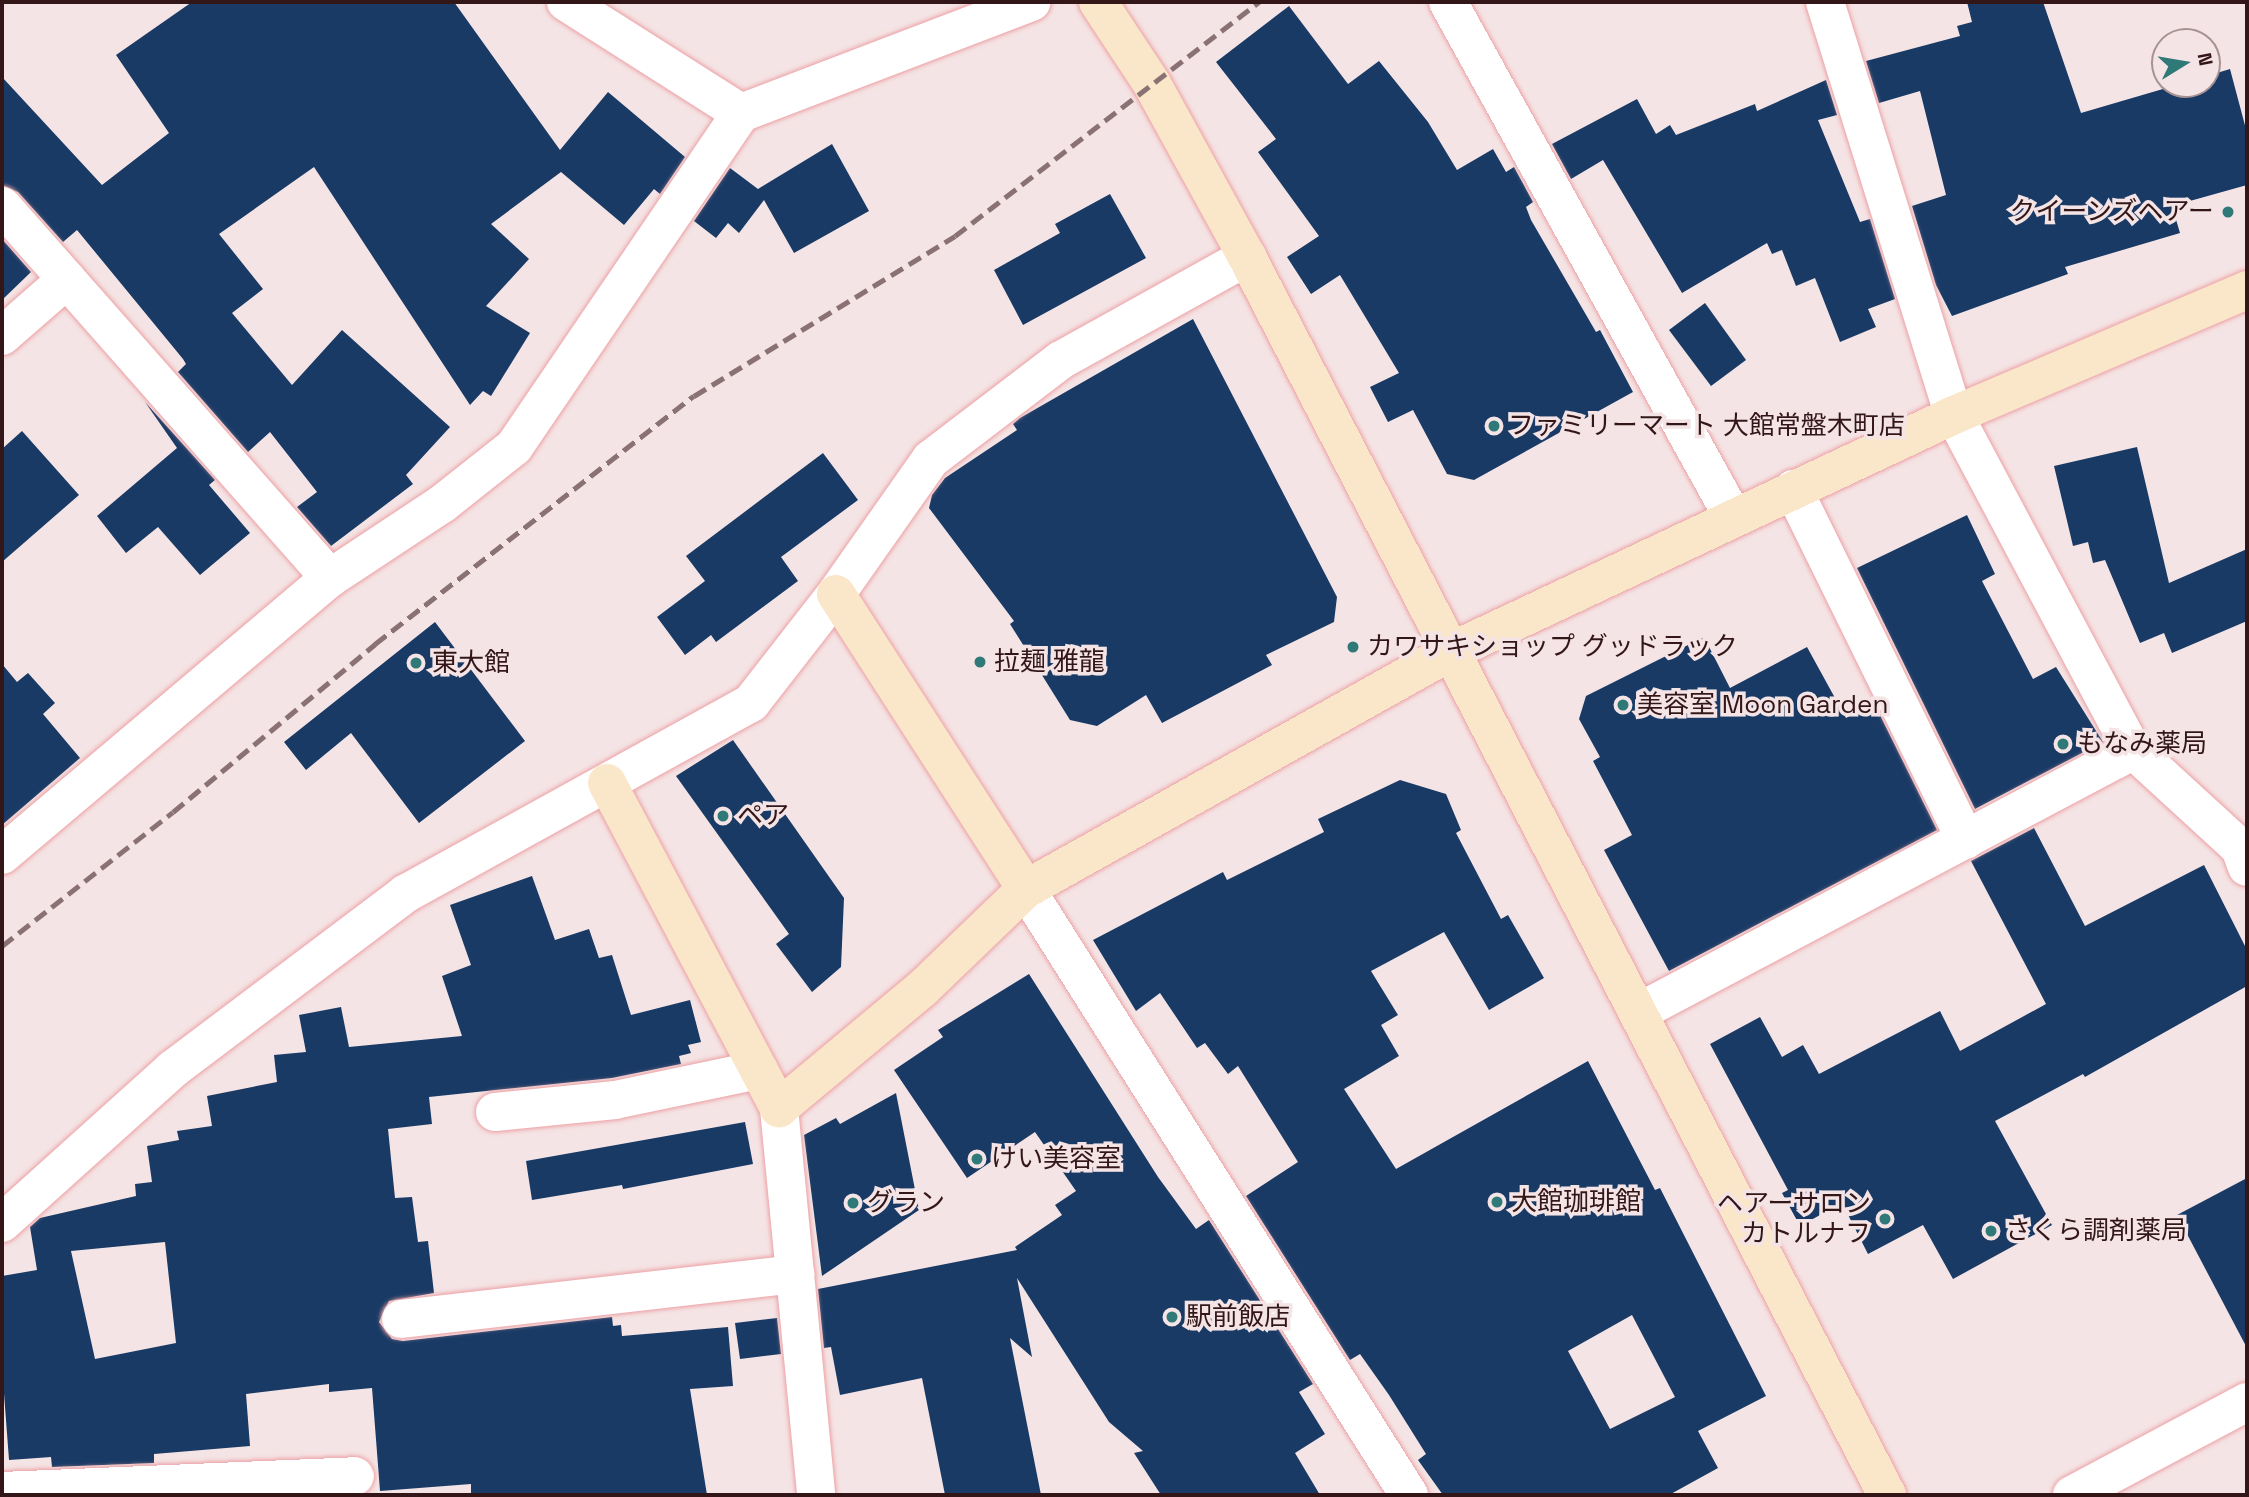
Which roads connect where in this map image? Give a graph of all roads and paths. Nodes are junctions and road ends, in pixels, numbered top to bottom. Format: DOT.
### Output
graph roads {
  1 [pos="566,2"];
  2 [pos="1032,2"];
  3 [pos="1098,2"];
  4 [pos="1448,2"];
  5 [pos="1825,2"];
  6 [pos="741,113"];
  7 [pos="2,206"];
  8 [pos="1247,257"];
  9 [pos="67,279"];
  10 [pos="2247,289"];
  11 [pos="2,336"];
  12 [pos="1954,415"];
  13 [pos="1793,489"];
  14 [pos="1733,517"];
  15 [pos="330,578"];
  16 [pos="836,594"];
  17 [pos="1454,650"];
  18 [pos="2134,750"];
  19 [pos="607,783"];
  20 [pos="1966,840"];
  21 [pos="2245,853"];
  22 [pos="2,855"];
  23 [pos="1026,889"];
  24 [pos="1639,1012"];
  25 [pos="759,1070"];
  26 [pos="779,1108"];
  27 [pos="495,1112"];
  28 [pos="2,1223"];
  29 [pos="795,1274"];
  30 [pos="401,1319"];
  31 [pos="2247,1402"];
  32 [pos="355,1476"];
  33 [pos="2,1491"];
  34 [pos="816,1495"];
  35 [pos="1409,1495"];
  36 [pos="1886,1495"];
  37 [pos="2072,1495"];
  1 -- 6 [label="street"];
  2 -- 6 [label="street"];
  3 -- 8 [label="street"];
  4 -- 14 [label="street"];
  5 -- 12 [label="street"];
  6 -- 15 [label="street"];
  7 -- 9 [label="street"];
  8 -- 16 [label="street"];
  8 -- 17 [label="street"];
  9 -- 11 [label="street"];
  9 -- 15 [label="street"];
  10 -- 12 [label="street"];
  12 -- 13 [label="street"];
  12 -- 18 [label="street"];
  13 -- 14 [label="street"];
  13 -- 20 [label="street"];
  14 -- 17 [label="street"];
  15 -- 22 [label="street"];
  16 -- 19 [label="street"];
  16 -- 23 [label="street"];
  17 -- 23 [label="street"];
  17 -- 24 [label="street"];
  18 -- 20 [label="street"];
  18 -- 21 [label="street"];
  19 -- 25 [label="street"];
  19 -- 28 [label="street"];
  20 -- 24 [label="street"];
  23 -- 26 [label="street"];
  23 -- 35 [label="street"];
  24 -- 36 [label="street"];
  25 -- 26 [label="street"];
  25 -- 27 [label="street"];
  26 -- 29 [label="street"];
  29 -- 30 [label="street"];
  29 -- 34 [label="street"];
  31 -- 37 [label="street"];
  32 -- 33 [label="street"];
}
